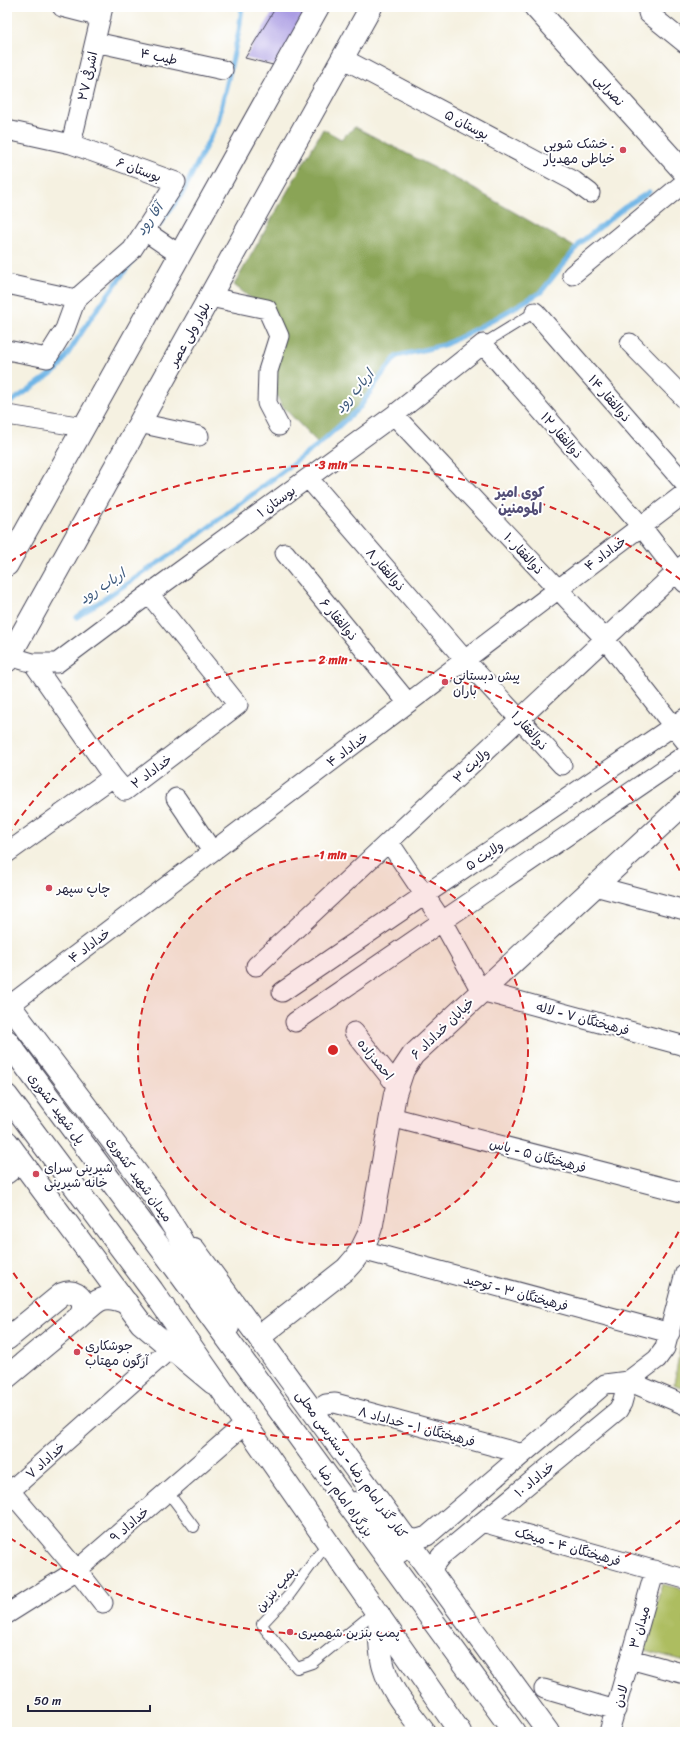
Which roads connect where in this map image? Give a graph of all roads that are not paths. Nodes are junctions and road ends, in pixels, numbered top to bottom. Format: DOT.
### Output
graph roads {
  1 [pos="62,7"];
  2 [pos="318,7"];
  3 [pos="371,7"];
  4 [pos="535,7"];
  5 [pos="546,7"];
  6 [pos="102,12"];
  7 [pos="648,13"];
  8 [pos="95,42"];
  9 [pos="685,43"];
  10 [pos="342,58"];
  11 [pos="224,70"];
  12 [pos="7,130"];
  13 [pos="71,144"];
  14 [pos="685,158"];
  15 [pos="685,173"];
  16 [pos="685,182"];
  17 [pos="590,193"];
  18 [pos="150,234"];
  19 [pos="180,255"];
  20 [pos="572,275"];
  21 [pos="7,284"];
  22 [pos="210,297"];
  23 [pos="76,299"];
  24 [pos="535,312"];
  25 [pos="630,343"];
  26 [pos="482,344"];
  27 [pos="7,350"];
  28 [pos="685,399"];
  29 [pos="394,415"];
  30 [pos="15,416"];
  31 [pos="139,423"];
  32 [pos="279,426"];
  33 [pos="84,427"];
  34 [pos="199,436"];
  35 [pos="308,478"];
  36 [pos="685,484"];
  37 [pos="685,493"];
  38 [pos="641,526"];
  39 [pos="285,553"];
  40 [pos="7,565"];
  41 [pos="682,573"];
  42 [pos="558,589"];
  43 [pos="149,594"];
  44 [pos="605,639"];
  45 [pos="8,658"];
  46 [pos="465,660"];
  47 [pos="33,663"];
  48 [pos="408,703"];
  49 [pos="520,719"];
  50 [pos="681,729"];
  51 [pos="685,755"];
  52 [pos="562,765"];
  53 [pos="113,777"];
  54 [pos="176,798"];
  55 [pos="685,803"];
  56 [pos="388,842"];
  57 [pos="212,851"];
  58 [pos="7,853"];
  59 [pos="595,886"];
  60 [pos="425,895"];
  61 [pos="685,910"];
  62 [pos="442,921"];
  63 [pos="256,966"];
  64 [pos="481,991"];
  65 [pos="282,992"];
  66 [pos="8,1003"];
  67 [pos="295,1022"];
  68 [pos="354,1032"];
  69 [pos="7,1041"];
  70 [pos="685,1046"];
  71 [pos="397,1086"];
  72 [pos="7,1096"];
  73 [pos="391,1117"];
  74 [pos="7,1142"];
  75 [pos="15,1168"];
  76 [pos="685,1193"];
  77 [pos="154,1196"];
  78 [pos="362,1250"];
  79 [pos="178,1270"];
  80 [pos="685,1273"];
  81 [pos="127,1303"];
  82 [pos="78,1318"];
  83 [pos="670,1334"];
  84 [pos="259,1337"];
  85 [pos="7,1339"];
  86 [pos="171,1348"];
  87 [pos="251,1371"];
  88 [pos="7,1377"];
  89 [pos="628,1381"];
  90 [pos="221,1390"];
  91 [pos="685,1405"];
  92 [pos="314,1412"];
  93 [pos="245,1424"];
  94 [pos="523,1454"];
  95 [pos="326,1474"];
  96 [pos="167,1491"];
  97 [pos="482,1522"];
  98 [pos="194,1527"];
  99 [pos="406,1538"];
  100 [pos="328,1542"];
  101 [pos="77,1570"];
  102 [pos="655,1570"];
  103 [pos="433,1574"];
  104 [pos="685,1579"];
  105 [pos="103,1603"];
  106 [pos="377,1613"];
  107 [pos="7,1614"];
  108 [pos="630,1659"];
  109 [pos="685,1674"];
  110 [pos="510,1678"];
  111 [pos="544,1689"];
  112 [pos="616,1710"];
  113 [pos="424,1732"];
  114 [pos="460,1732"];
  115 [pos="514,1732"];
  116 [pos="548,1732"];
  117 [pos="609,1732"];
  1 -- 6 [label="street"];
  2 -- 19 [label="main road"];
  3 -- 10 [label="main road, بلوار ولی عصر"];
  4 -- 15 [label="main road, نصرایی"];
  5 -- 14 [label="main road"];
  6 -- 8 [label="street, اشرفی ۲۷"];
  7 -- 9 [label="street"];
  8 -- 11 [label="street, طیب ۴"];
  8 -- 13 [label="street, اشرفی ۲۷"];
  10 -- 17 [label="street, بوستان ۵"];
  10 -- 22 [label="main road, بلوار ولی عصر"];
  12 -- 13 [label="street"];
  13 -- 18 [label="street, بوستان ۶"];
  16 -- 20 [label="street"];
  18 -- 19 [label="street"];
  18 -- 23 [label="street"];
  19 -- 33 [label="main road"];
  21 -- 23 [label="street"];
  22 -- 31 [label="main road, بلوار ولی عصر"];
  22 -- 32 [label="street"];
  23 -- 27 [label="street"];
  24 -- 26 [label="lane, بوستان ۱"];
  24 -- 36 [label="street, ذوالفقار ۱۴"];
  25 -- 28 [label="street"];
  26 -- 29 [label="street, بوستان ۱"];
  26 -- 38 [label="street, ذوالفقار ۱۲"];
  29 -- 35 [label="street, بوستان ۱"];
  29 -- 42 [label="street, ذوالفقار ۱۰"];
  30 -- 33 [label="street"];
  31 -- 34 [label="street"];
  31 -- 45 [label="main road, بلوار ولی عصر"];
  33 -- 40 [label="main road"];
  35 -- 43 [label="street, بوستان ۱"];
  35 -- 46 [label="street, ذوالفقار ۸"];
  37 -- 38 [label="street, خداداد ۴"];
  38 -- 41 [label="street, ذوالفقار ۱۲"];
  38 -- 42 [label="street, خداداد ۴"];
  39 -- 48 [label="street, ذوالفقار ۶"];
  41 -- 44 [label="street, ولایت ۳"];
  42 -- 44 [label="street, ذوالفقار ۱۰"];
  42 -- 46 [label="street, خداداد ۴"];
  43 -- 47 [label="street, بوستان ۱"];
  43 -- 53 [label="street, خداداد ۲"];
  44 -- 49 [label="street, ولایت ۳"];
  44 -- 50 [label="street, ذوالفقار ۱۰"];
  45 -- 47 [label="street, بوستان ۱"];
  46 -- 48 [label="street, خداداد ۴"];
  46 -- 49 [label="street, ذوالفقار ۱"];
  47 -- 53 [label="street"];
  48 -- 57 [label="street, خداداد ۴"];
  49 -- 52 [label="street, ذوالفقار ۱"];
  49 -- 56 [label="street, ولایت ۳"];
  50 -- 60 [label="street, ولایت ۵"];
  51 -- 62 [label="street"];
  53 -- 58 [label="street, خداداد ۲"];
  54 -- 57 [label="street"];
  55 -- 59 [label="main road, خیابان خداداد ۶"];
  56 -- 60 [label="street"];
  56 -- 63 [label="street, ولایت ۳"];
  57 -- 66 [label="street, خداداد ۴"];
  59 -- 61 [label="street"];
  59 -- 64 [label="main road, خیابان خداداد ۶"];
  60 -- 62 [label="street"];
  60 -- 65 [label="street, ولایت ۵"];
  62 -- 64 [label="street"];
  62 -- 67 [label="street"];
  64 -- 70 [label="street, فرهیختگان ۷ - لاله"];
  64 -- 71 [label="main road, خیابان خداداد ۶"];
  66 -- 77 [label="main road, میدان شهید کشوری"];
  68 -- 71 [label="street, احمدزاده"];
  69 -- 79 [label="main road, پل شهید کشوری"];
  71 -- 73 [label="main road, خیابان خداداد ۶"];
  72 -- 90 [label="main road"];
  73 -- 76 [label="street, فرهیختگان ۵ - یاس"];
  73 -- 78 [label="main road, خیابان خداداد ۶"];
  74 -- 75 [label="main road"];
  75 -- 81 [label="main road"];
  77 -- 84 [label="main road, کنار گذر امام رضا - دسترسی محلی"];
  77 -- 87 [label="main road, میدان شهید کشوری"];
  78 -- 83 [label="street, فرهیختگان ۳ - توحید"];
  78 -- 84 [label="main road, خیابان خداداد ۶"];
  79 -- 87 [label="main road, بزرگراه امام رضا"];
  80 -- 83 [label="street"];
  81 -- 82 [label="main road"];
  81 -- 86 [label="main road"];
  82 -- 85 [label="main road"];
  82 -- 88 [label="main road"];
  83 -- 89 [label="street"];
  84 -- 92 [label="main road, کنار گذر امام رضا - دسترسی محلی"];
  86 -- 90 [label="main road"];
  86 -- 101 [label="street, خداداد ۷"];
  87 -- 95 [label="main road, بزرگراه امام رضا"];
  89 -- 91 [label="street"];
  89 -- 94 [label="street, خداداد ۱۰"];
  89 -- 97 [label="street, خداداد ۱۰"];
  90 -- 93 [label="main road"];
  92 -- 94 [label="street, فرهیختگان ۱ - خداداد ۸"];
  92 -- 99 [label="main road, کنار گذر امام رضا - دسترسی محلی"];
  93 -- 96 [label="street, خداداد ۹"];
  93 -- 100 [label="main road"];
  94 -- 99 [label="street, خداداد ۱۰"];
  95 -- 110 [label="main road"];
  95 -- 115 [label="main road, بزرگراه امام رضا"];
  96 -- 98 [label="lane"];
  96 -- 101 [label="street, خداداد ۹"];
  97 -- 102 [label="street, فرهیختگان ۴ - میخک"];
  97 -- 103 [label="street, خداداد ۱۰"];
  99 -- 103 [label="main road, کنار گذر امام رضا - دسترسی محلی"];
  100 -- 106 [label="main road"];
  100 -- 106 [label="lane, پمپ بنزین"];
  101 -- 105 [label="street, خداداد ۷"];
  101 -- 107 [label="street, خداداد ۹"];
  102 -- 104 [label="street"];
  102 -- 108 [label="street, میدان ۳"];
  103 -- 110 [label="main road, کنار گذر امام رضا - دسترسی محلی"];
  106 -- 113 [label="main road"];
  106 -- 114 [label="main road"];
  108 -- 109 [label="street, میدان ۳"];
  108 -- 112 [label="street, لادن"];
  110 -- 116 [label="main road, کنار گذر امام رضا - دسترسی محلی"];
  111 -- 112 [label="street"];
  112 -- 117 [label="street, لادن"];
}
